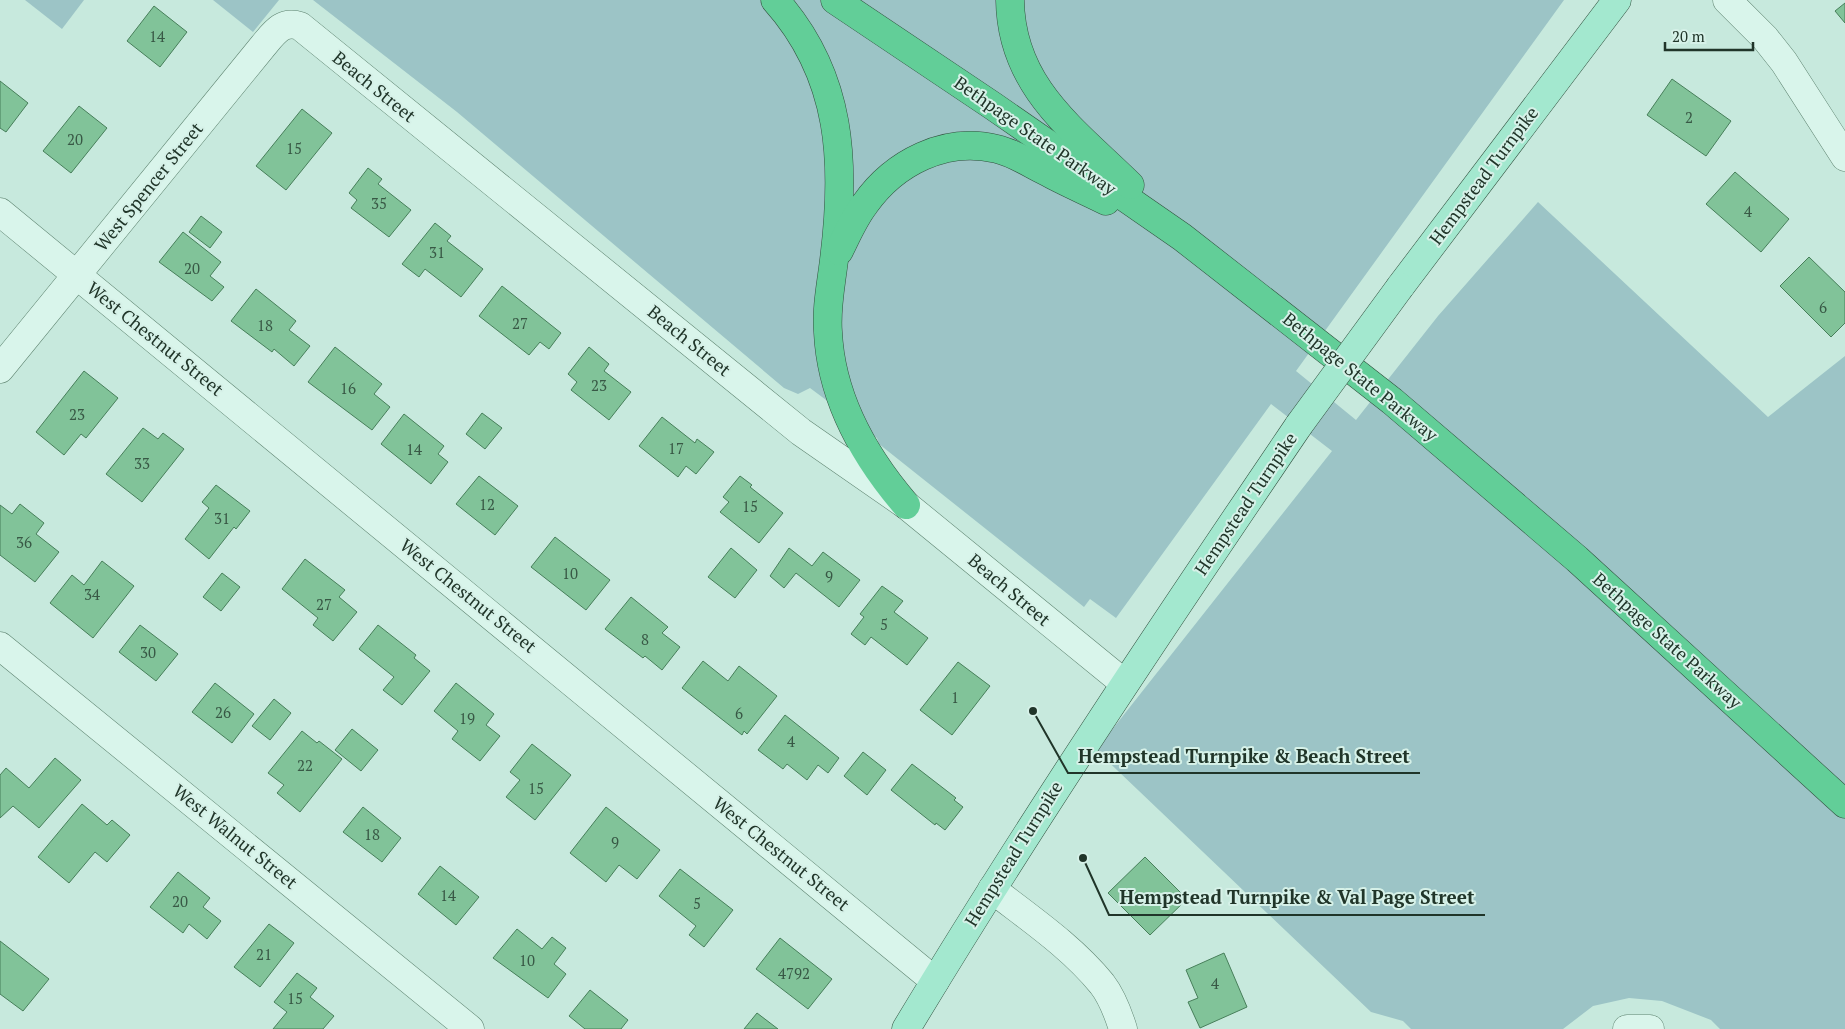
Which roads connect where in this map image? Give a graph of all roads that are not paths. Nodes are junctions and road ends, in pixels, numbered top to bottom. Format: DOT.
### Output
graph roads {
  1 [pos="775,0"];
  2 [pos="835,0"];
  3 [pos="1010,0"];
  4 [pos="1617,0"];
  5 [pos="1727,0"];
  6 [pos="260,50"];
  7 [pos="1845,157"];
  8 [pos="0,212"];
  9 [pos="1182,237"];
  10 [pos="834,260"];
  11 [pos="77,276"];
  12 [pos="0,369"];
  13 [pos="906,505"];
  14 [pos="0,646"];
  15 [pos="1124,683"];
  16 [pos="1845,804"];
  17 [pos="992,889"];
  18 [pos="935,981"];
  19 [pos="470,1029"];
  20 [pos="906,1029"];
  21 [pos="1123,1029"];
  22 [pos="1628,1029"];
  23 [pos="1650,1029"];
  1 -- 10 [label="highway"];
  2 -- 9 [label="highway, Bethpage State Parkway"];
  3 -- 9 [label="highway"];
  4 -- 15 [label="main road, Hempstead Turnpike, bridge"];
  5 -- 7 [label="street"];
  6 -- 11 [label="street, West Spencer Street"];
  6 -- 13 [label="street, Beach Street"];
  8 -- 11 [label="street, West Chestnut Street"];
  9 -- 10 [label="highway"];
  9 -- 16 [label="highway, Bethpage State Parkway"];
  10 -- 13 [label="highway"];
  11 -- 12 [label="street, West Spencer Street"];
  11 -- 18 [label="street, West Chestnut Street"];
  13 -- 15 [label="street, Beach Street"];
  14 -- 19 [label="street, West Walnut Street"];
  15 -- 17 [label="main road, Hempstead Turnpike"];
  17 -- 18 [label="main road, Hempstead Turnpike"];
  17 -- 21 [label="street"];
  18 -- 20 [label="main road, Hempstead Turnpike"];
  22 -- 23 [label="street"];
}
